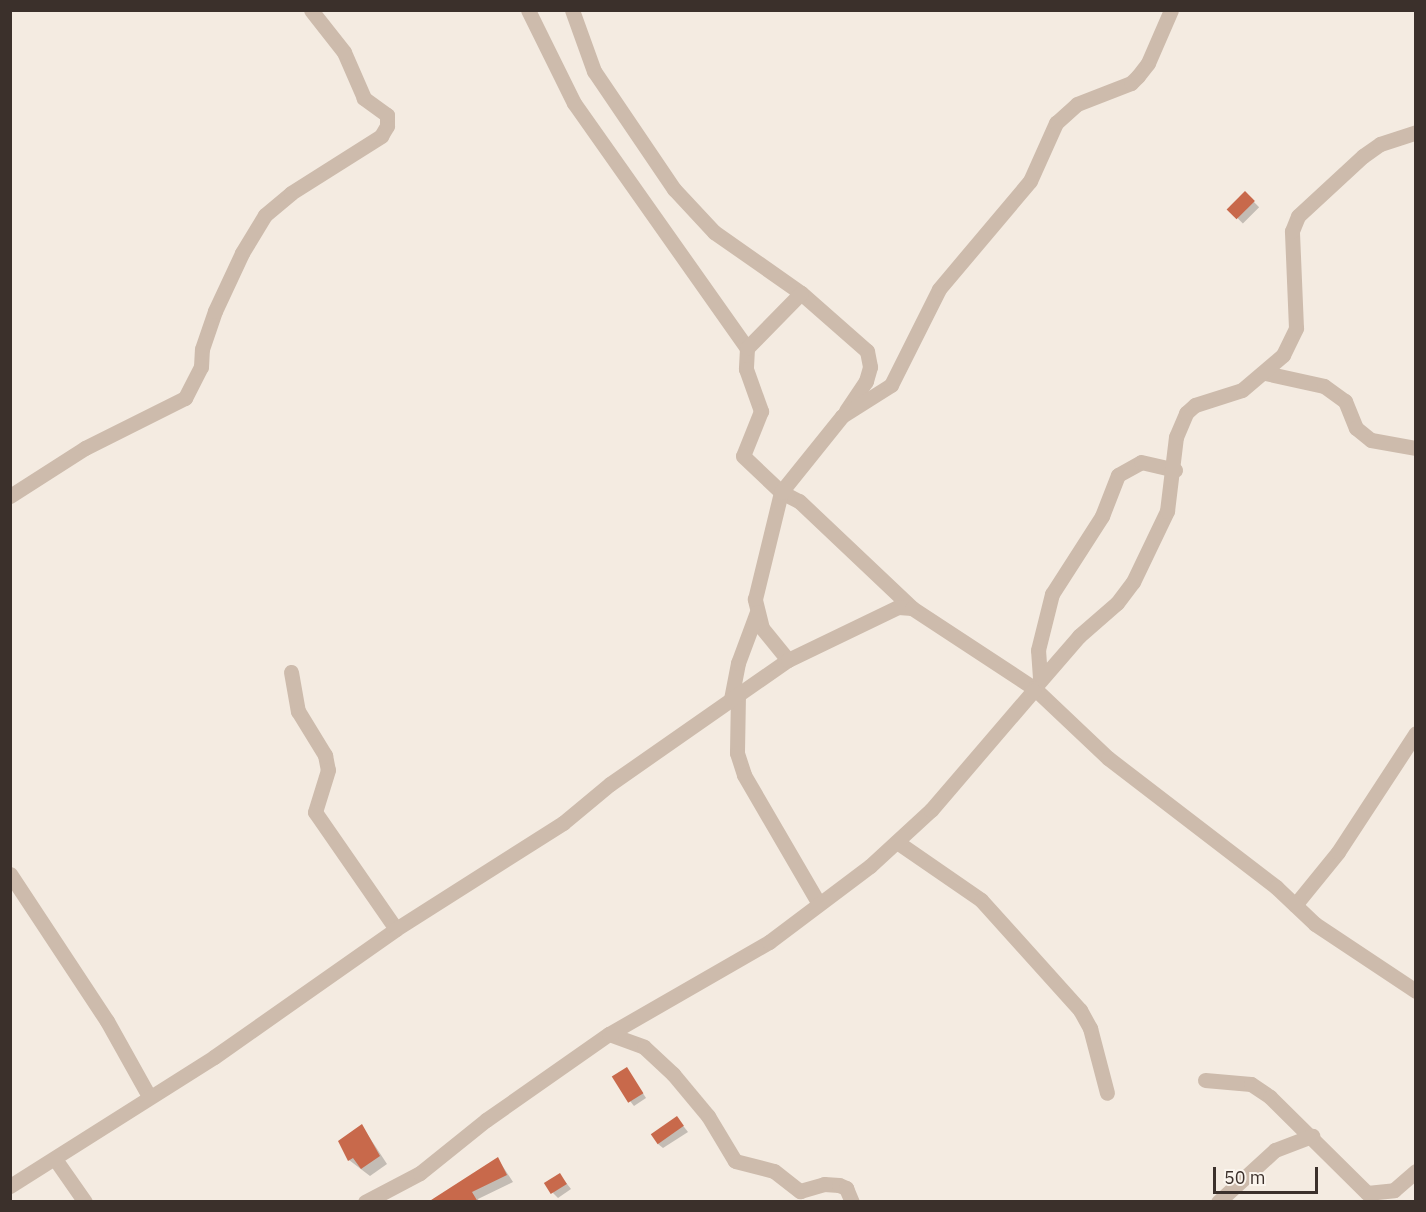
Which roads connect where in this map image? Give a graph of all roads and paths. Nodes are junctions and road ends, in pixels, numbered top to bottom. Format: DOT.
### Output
graph roads {
  1 [pos="311,10"];
  2 [pos="528,10"];
  3 [pos="572,10"];
  4 [pos="1171,10"];
  5 [pos="1416,132"];
  6 [pos="801,293"];
  7 [pos="747,348"];
  8 [pos="1265,373"];
  9 [pos="843,416"];
  10 [pos="1416,448"];
  11 [pos="1175,470"];
  12 [pos="781,492"];
  13 [pos="10,496"];
  14 [pos="912,608"];
  15 [pos="757,612"];
  16 [pos="788,660"];
  17 [pos="291,672"];
  18 [pos="1036,686"];
  19 [pos="734,697"];
  20 [pos="1414,739"];
  21 [pos="897,842"];
  22 [pos="10,874"];
  23 [pos="819,904"];
  24 [pos="1295,905"];
  25 [pos="396,928"];
  26 [pos="1416,991"];
  27 [pos="609,1034"];
  28 [pos="1205,1080"];
  29 [pos="1107,1093"];
  30 [pos="148,1096"];
  31 [pos="1312,1136"];
  32 [pos="55,1159"];
  33 [pos="1416,1171"];
  34 [pos="10,1186"];
  35 [pos="1394,1190"];
  36 [pos="85,1202"];
  37 [pos="365,1202"];
  38 [pos="852,1202"];
  39 [pos="1218,1202"];
  40 [pos="1405,1202"];
  1 -- 13 [label="street"];
  2 -- 7 [label="street"];
  3 -- 6 [label="street"];
  4 -- 9 [label="street"];
  5 -- 8 [label="street"];
  6 -- 7 [label="street"];
  6 -- 9 [label="street"];
  7 -- 12 [label="street"];
  8 -- 10 [label="street"];
  8 -- 11 [label="street"];
  9 -- 12 [label="street"];
  11 -- 18 [label="street"];
  11 -- 18 [label="street"];
  12 -- 14 [label="street"];
  12 -- 15 [label="street"];
  14 -- 16 [label="street"];
  14 -- 18 [label="street"];
  15 -- 16 [label="street"];
  15 -- 19 [label="street"];
  16 -- 19 [label="street"];
  17 -- 25 [label="street"];
  18 -- 21 [label="street"];
  18 -- 24 [label="street"];
  19 -- 23 [label="street"];
  19 -- 25 [label="street"];
  20 -- 24 [label="street"];
  21 -- 23 [label="street"];
  21 -- 29 [label="street"];
  22 -- 30 [label="street"];
  23 -- 27 [label="street"];
  24 -- 26 [label="street"];
  25 -- 30 [label="street"];
  27 -- 37 [label="street"];
  27 -- 38 [label="street"];
  28 -- 31 [label="street"];
  30 -- 32 [label="street"];
  31 -- 35 [label="street"];
  31 -- 39 [label="street"];
  32 -- 34 [label="street"];
  32 -- 36 [label="street"];
  33 -- 35 [label="street"];
  35 -- 40 [label="street"];
}
